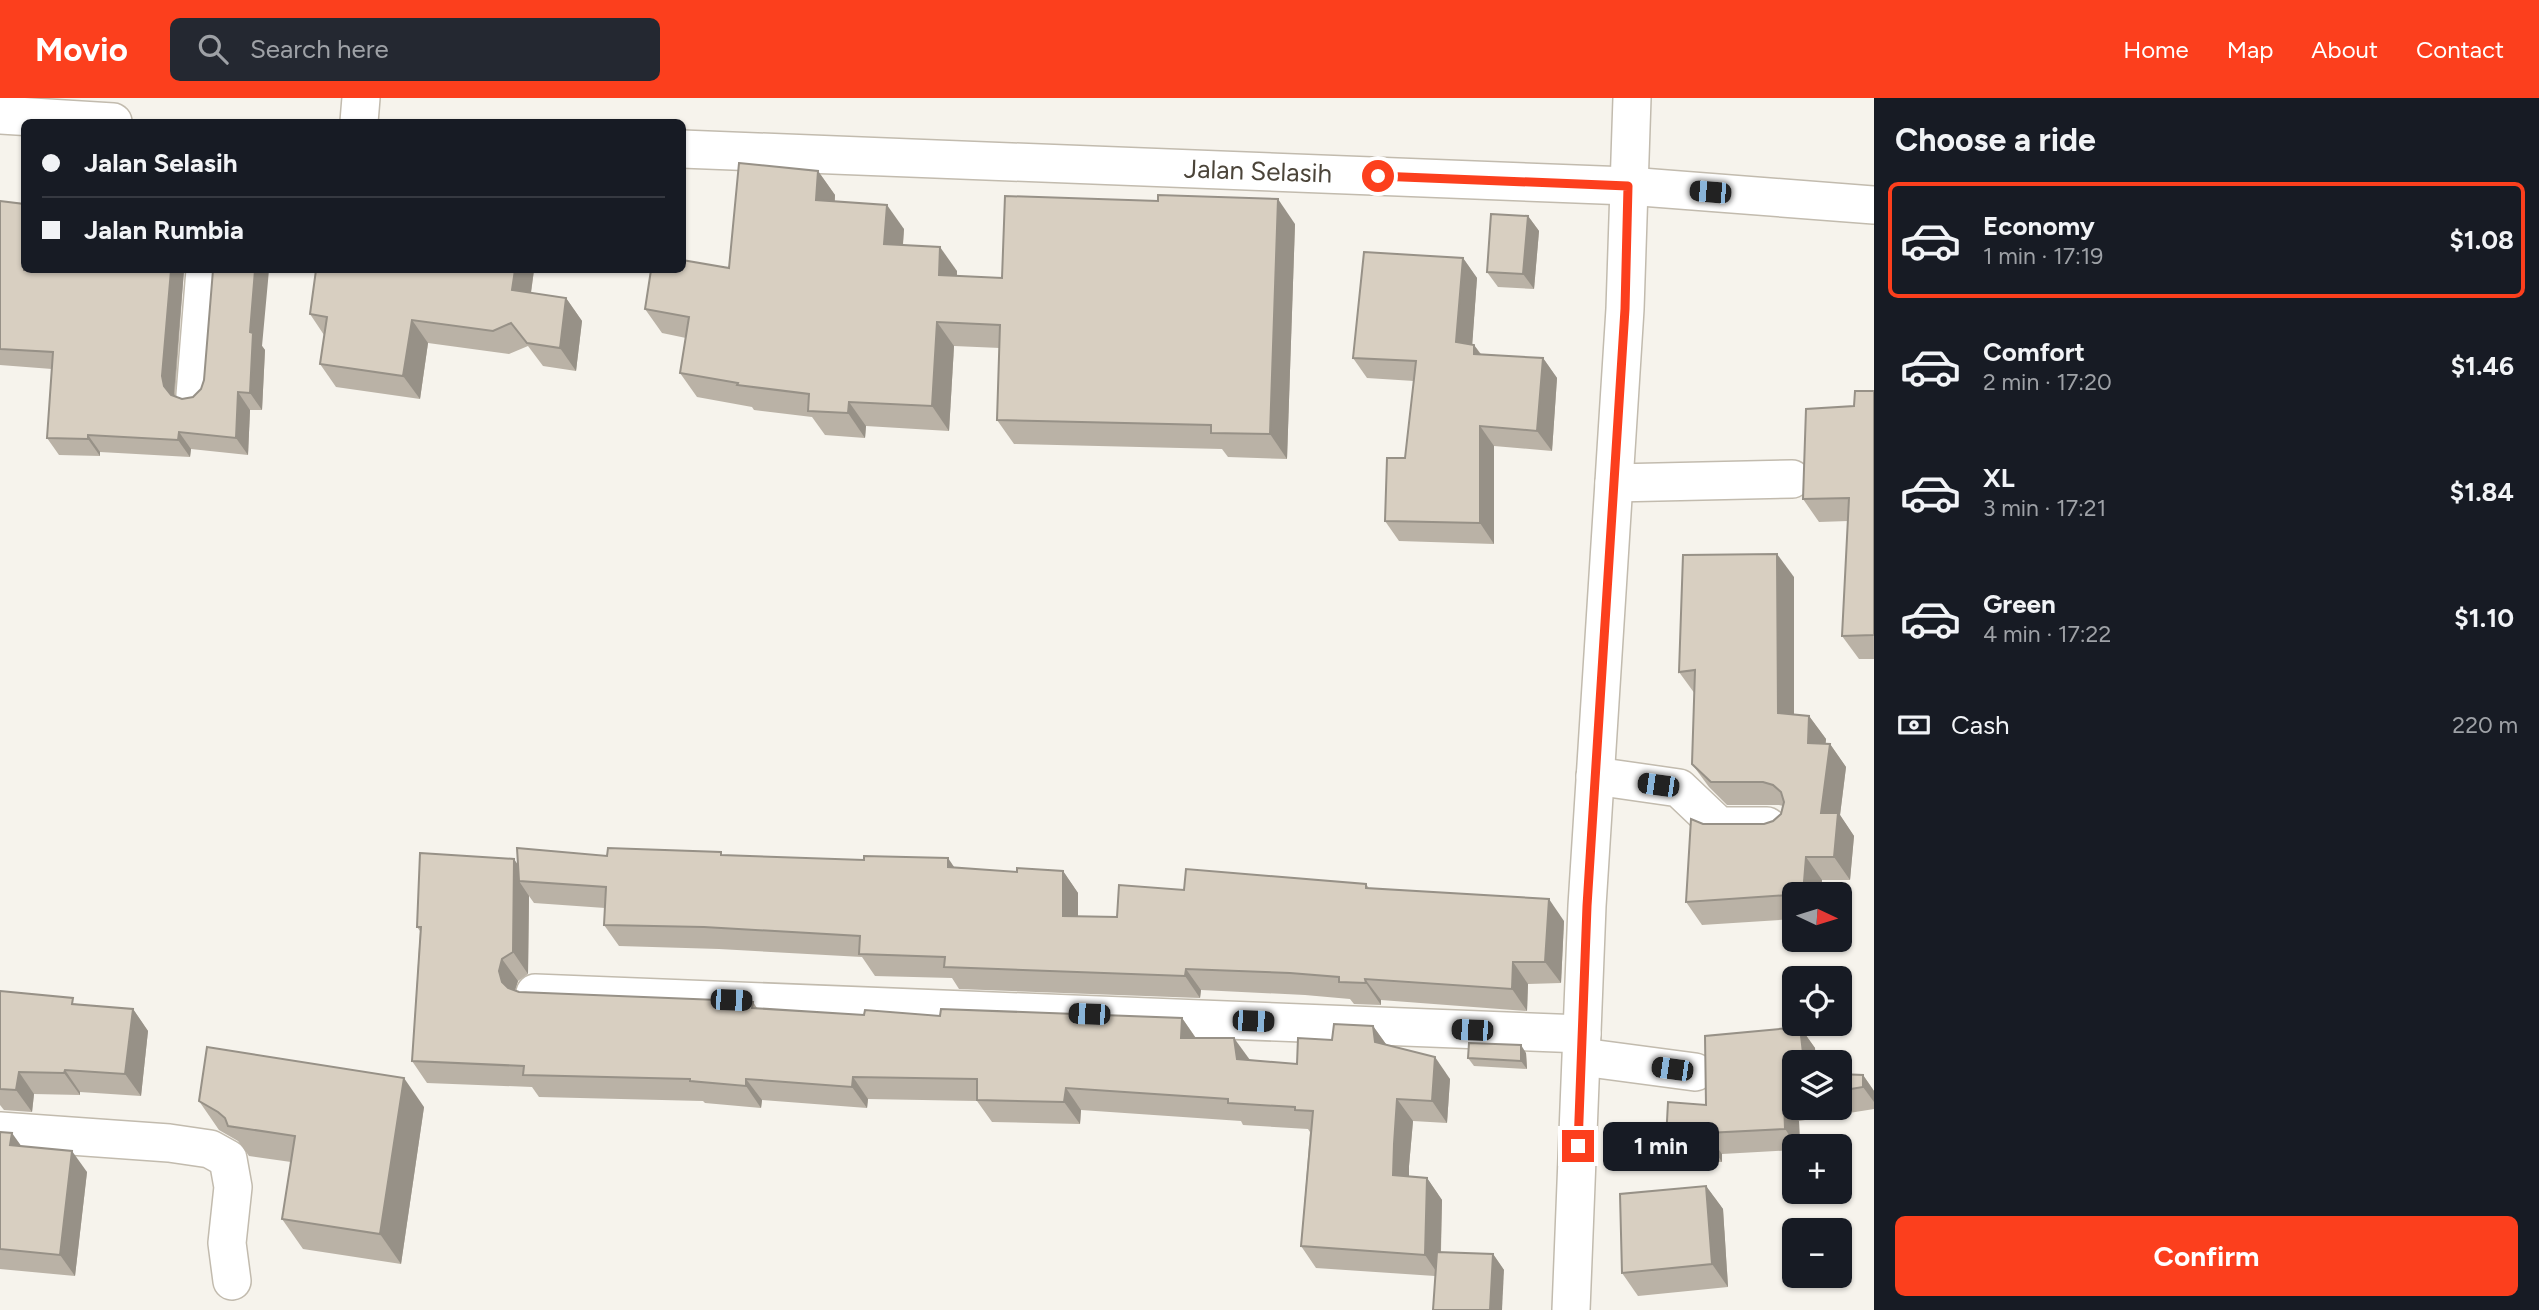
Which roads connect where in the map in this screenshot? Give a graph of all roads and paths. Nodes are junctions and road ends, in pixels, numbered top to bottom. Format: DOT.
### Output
graph roads {
  1 [pos="361,98"];
  2 [pos="1632,98"];
  3 [pos="4,110"];
  4 [pos="86,119"];
  5 [pos="359,119"];
  6 [pos="686,149"];
  7 [pos="1628,186"];
  8 [pos="1874,205"];
  9 [pos="205,273"];
  10 [pos="195,394"];
  11 [pos="1792,479"];
  12 [pos="1614,483"];
  13 [pos="1595,776"];
  14 [pos="1779,826"];
  15 [pos="535,993"];
  16 [pos="1582,1045"];
  17 [pos="1695,1072"];
  18 [pos="0,1131"];
  19 [pos="232,1281"];
  20 [pos="1571,1310"];
  1 -- 5 [label="street"];
  2 -- 7 [label="street"];
  3 -- 4 [label="street"];
  6 -- 7 [label="street, Jalan Selasih"];
  7 -- 8 [label="street, Jalan Selasih"];
  7 -- 12 [label="street"];
  9 -- 10 [label="street"];
  11 -- 12 [label="street"];
  12 -- 13 [label="street"];
  13 -- 14 [label="street"];
  13 -- 16 [label="street"];
  15 -- 16 [label="street"];
  16 -- 17 [label="street"];
  16 -- 20 [label="street"];
  18 -- 19 [label="street"];
}
